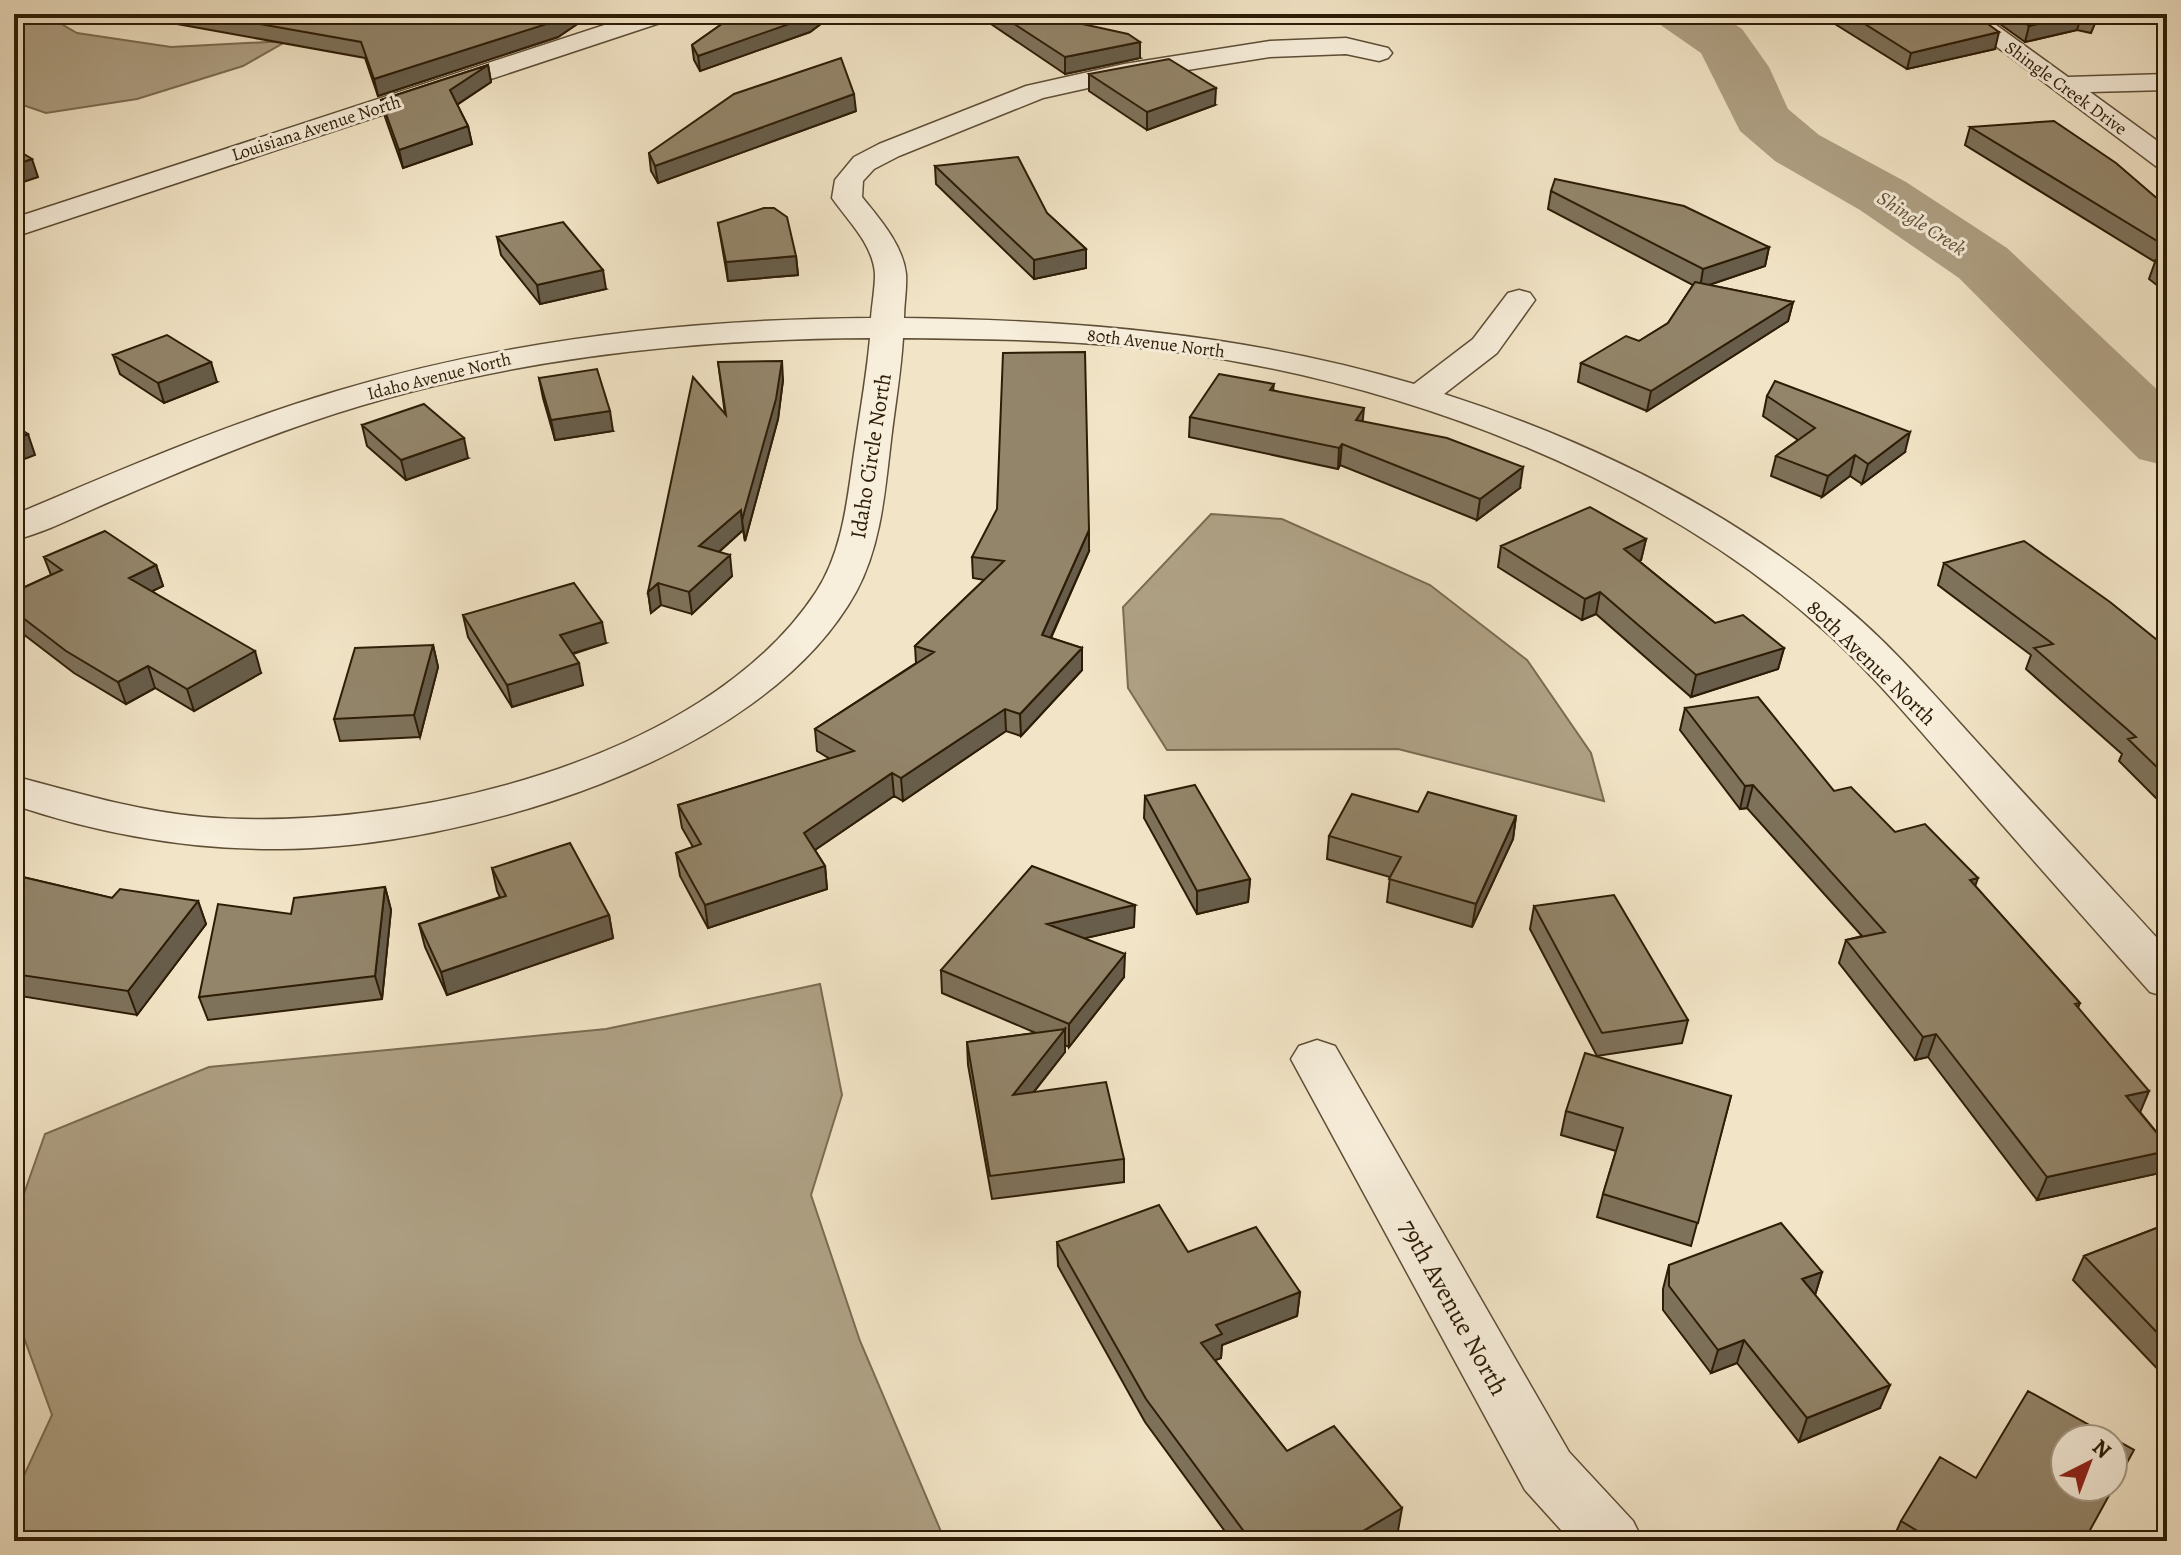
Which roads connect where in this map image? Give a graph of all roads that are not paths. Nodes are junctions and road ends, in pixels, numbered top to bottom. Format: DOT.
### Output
graph roads {
  1 [pos="663,14"];
  2 [pos="1965,14"];
  3 [pos="1379,53"];
  4 [pos="2167,82"];
  5 [pos="2062,85"];
  6 [pos="2167,161"];
  7 [pos="14,228"];
  8 [pos="1519,300"];
  9 [pos="888,328"];
  10 [pos="1420,396"];
  11 [pos="14,529"];
  12 [pos="14,790"];
  13 [pos="2167,980"];
  14 [pos="1317,1059"];
  15 [pos="1611,1541"];
  1 -- 7 [label="street, Louisiana Avenue North"];
  2 -- 5 [label="street, Shingle Creek Drive"];
  3 -- 9 [label="street, Idaho Circle North"];
  4 -- 5 [label="street"];
  5 -- 6 [label="street, Shingle Creek Drive"];
  8 -- 10 [label="street"];
  9 -- 10 [label="street, 80th Avenue North"];
  9 -- 11 [label="street, Idaho Avenue North"];
  9 -- 12 [label="street, Idaho Circle North"];
  10 -- 13 [label="street, 80th Avenue North"];
  14 -- 15 [label="street, 79th Avenue North"];
}
